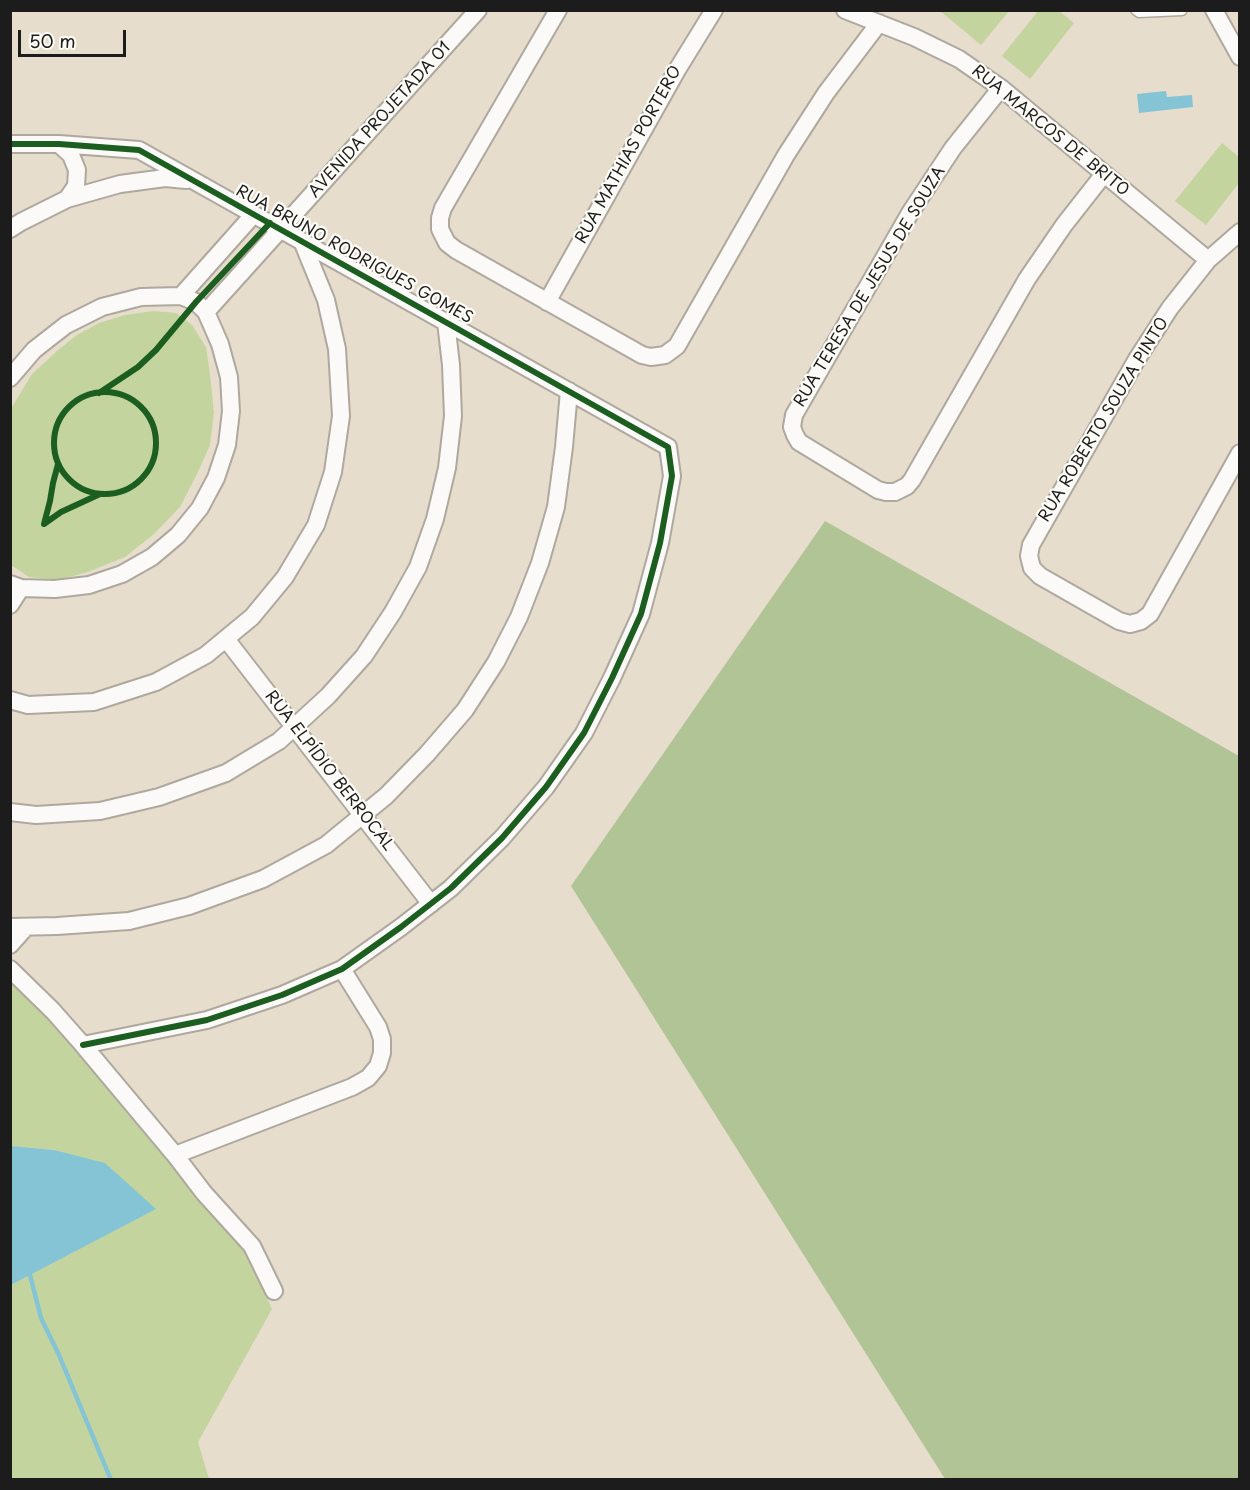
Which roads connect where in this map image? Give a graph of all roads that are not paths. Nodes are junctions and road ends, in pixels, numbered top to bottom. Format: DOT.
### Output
graph roads {
  1 [pos="478,10"];
  2 [pos="558,10"];
  3 [pos="714,10"];
  4 [pos="845,10"];
  5 [pos="1135,10"];
  6 [pos="1182,10"];
  7 [pos="1214,10"];
  8 [pos="879,23"];
  9 [pos="1234,36"];
  10 [pos="1239,57"];
  11 [pos="1001,88"];
  12 [pos="10,144"];
  13 [pos="59,144"];
  14 [pos="1104,174"];
  15 [pos="195,181"];
  16 [pos="67,199"];
  17 [pos="254,214"];
  18 [pos="10,229"];
  19 [pos="281,230"];
  20 [pos="1239,232"];
  21 [pos="302,241"];
  22 [pos="1208,260"];
  23 [pos="181,296"];
  24 [pos="547,302"];
  25 [pos="206,312"];
  26 [pos="446,322"];
  27 [pos="10,378"];
  28 [pos="569,391"];
  29 [pos="1239,453"];
  30 [pos="16,586"];
  31 [pos="10,605"];
  32 [pos="226,639"];
  33 [pos="10,700"];
  34 [pos="294,727"];
  35 [pos="10,812"];
  36 [pos="362,815"];
  37 [pos="431,903"];
  38 [pos="18,927"];
  39 [pos="10,945"];
  40 [pos="10,969"];
  41 [pos="342,969"];
  42 [pos="83,1045"];
  43 [pos="175,1155"];
  44 [pos="274,1291"];
  1 -- 19 [label="street, AVENIDA PROJETADA 01"];
  2 -- 24 [label="street"];
  3 -- 24 [label="street, RUA MATHIAS PORTERO"];
  4 -- 8 [label="street, RUA MARCOS DE BRITO"];
  5 -- 6 [label="lane"];
  7 -- 9 [label="street"];
  8 -- 11 [label="street, RUA MARCOS DE BRITO"];
  8 -- 24 [label="street"];
  9 -- 10 [label="street"];
  11 -- 14 [label="street, RUA MARCOS DE BRITO"];
  11 -- 14 [label="street, RUA TERESA DE JESUS DE SOUZA"];
  12 -- 13 [label="street, RUA BRUNO RODRIGUES GOMES"];
  13 -- 15 [label="street, RUA BRUNO RODRIGUES GOMES"];
  13 -- 16 [label="street"];
  14 -- 22 [label="street, RUA MARCOS DE BRITO"];
  15 -- 16 [label="street"];
  15 -- 17 [label="street, RUA BRUNO RODRIGUES GOMES"];
  16 -- 18 [label="street"];
  17 -- 19 [label="street, RUA BRUNO RODRIGUES GOMES"];
  17 -- 23 [label="street"];
  19 -- 21 [label="street, RUA BRUNO RODRIGUES GOMES"];
  19 -- 25 [label="street, AVENIDA PROJETADA 01"];
  20 -- 22 [label="street, RUA ROBERTO SOUZA PINTO"];
  21 -- 26 [label="street, RUA BRUNO RODRIGUES GOMES"];
  21 -- 32 [label="street"];
  22 -- 29 [label="street, RUA ROBERTO SOUZA PINTO"];
  23 -- 25 [label="street"];
  23 -- 27 [label="street"];
  25 -- 30 [label="street"];
  26 -- 28 [label="street, RUA BRUNO RODRIGUES GOMES"];
  26 -- 34 [label="street"];
  28 -- 36 [label="street"];
  28 -- 37 [label="street, RUA BRUNO RODRIGUES GOMES"];
  30 -- 31 [label="street"];
  32 -- 33 [label="street"];
  32 -- 34 [label="street, RUA ELPÍDIO BERROCAL"];
  34 -- 35 [label="street"];
  34 -- 36 [label="street, RUA ELPÍDIO BERROCAL"];
  36 -- 37 [label="street, RUA ELPÍDIO BERROCAL"];
  36 -- 38 [label="street"];
  37 -- 41 [label="street"];
  38 -- 39 [label="street"];
  40 -- 42 [label="street"];
  41 -- 42 [label="street"];
  41 -- 43 [label="street"];
  42 -- 43 [label="street"];
  43 -- 44 [label="street"];
}
